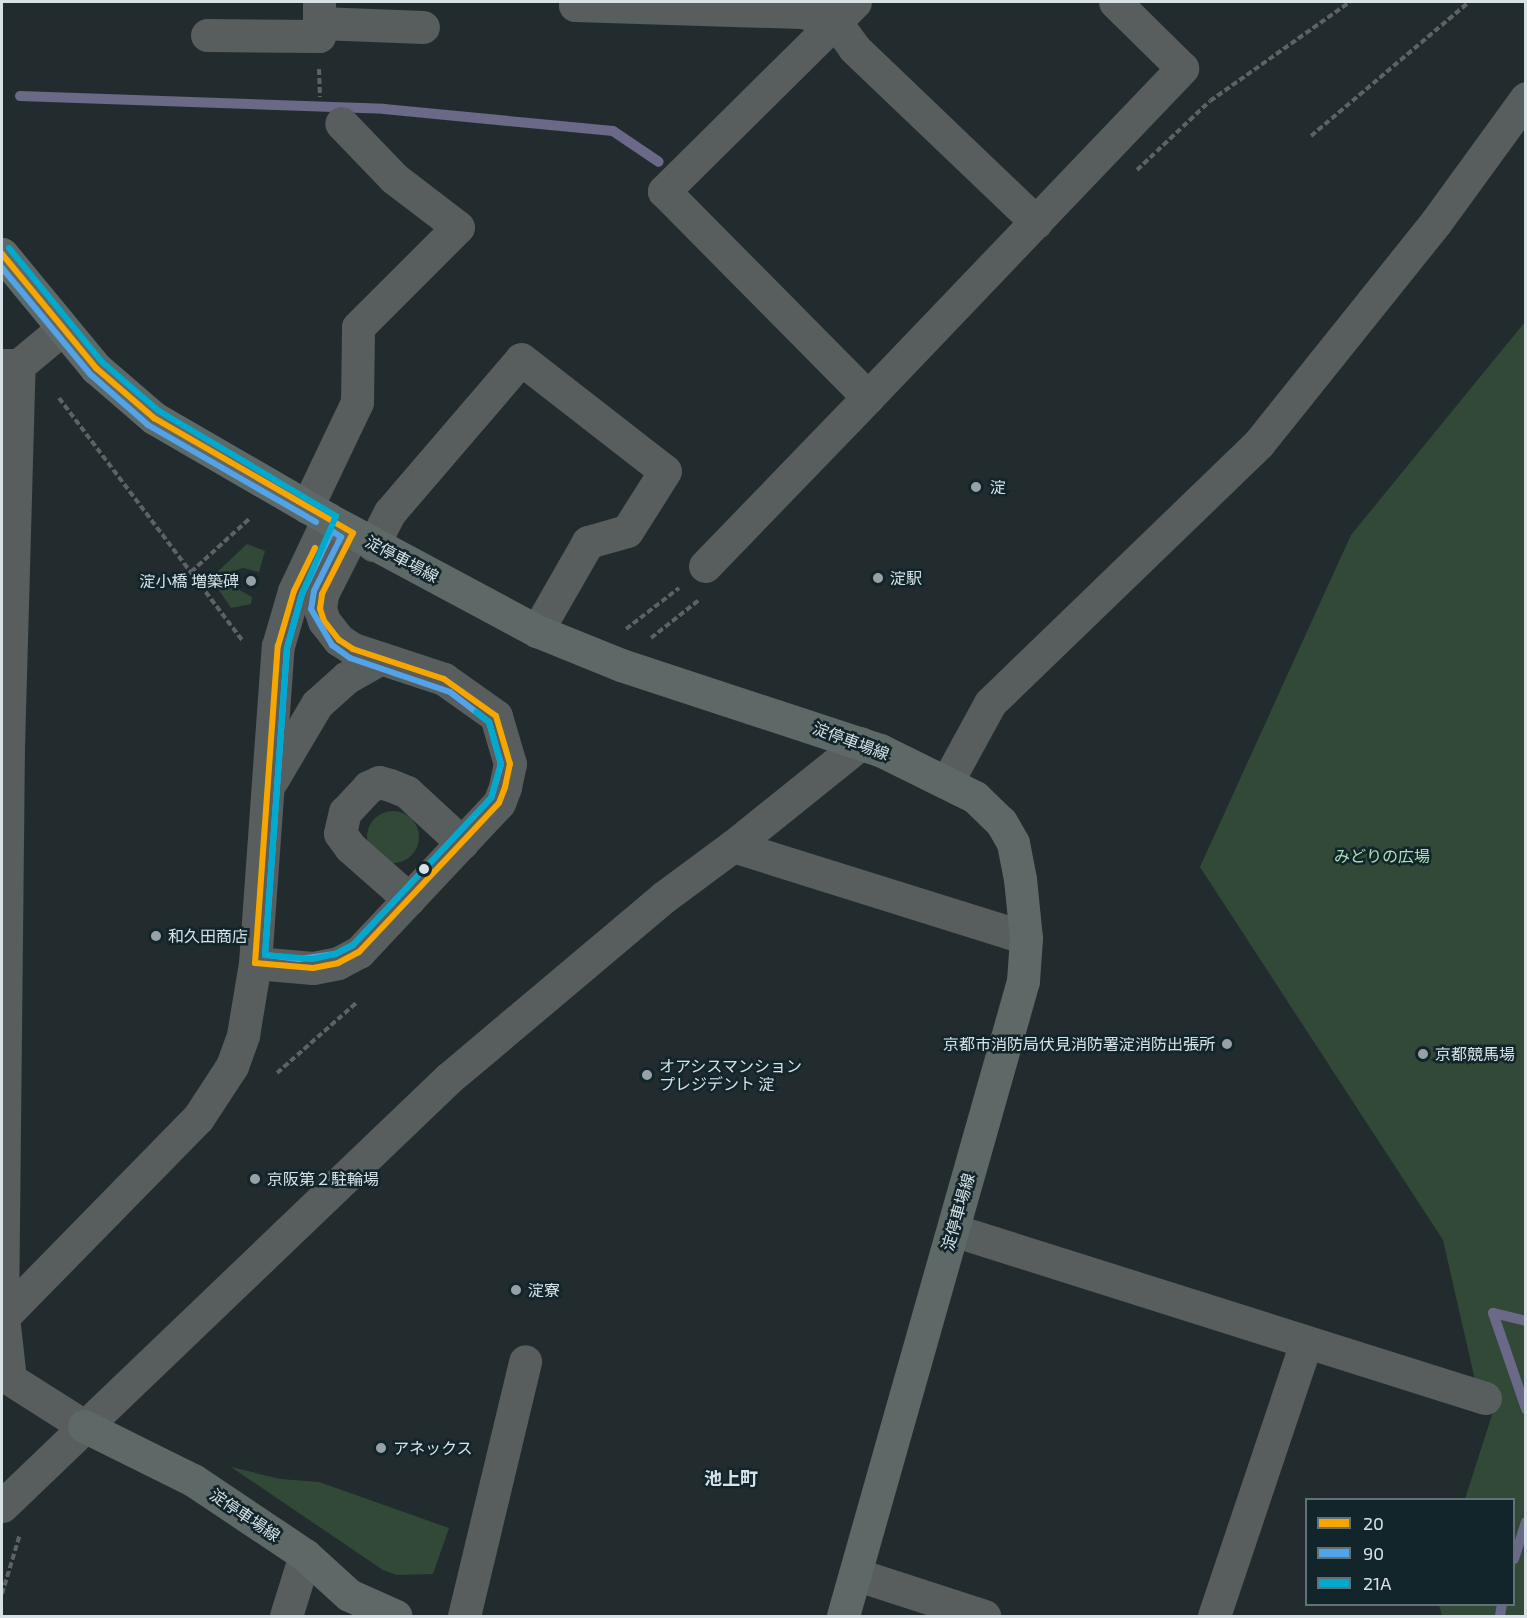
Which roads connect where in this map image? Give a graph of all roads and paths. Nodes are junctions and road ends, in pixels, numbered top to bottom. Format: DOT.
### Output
graph roads {
  1 [pos="575,2"];
  2 [pos="1115,2"];
  3 [pos="1468,2"];
  4 [pos="844,11"];
  5 [pos="319,12"];
  6 [pos="423,27"];
  7 [pos="207,35"];
  8 [pos="1526,98"];
  9 [pos="341,123"];
  10 [pos="1311,136"];
  11 [pos="1036,222"];
  12 [pos="2,254"];
  13 [pos="61,330"];
  14 [pos="10,365"];
  15 [pos="868,397"];
  16 [pos="59,398"];
  17 [pos="249,519"];
  18 [pos="341,526"];
  19 [pos="191,572"];
  20 [pos="696,574"];
  21 [pos="630,625"];
  22 [pos="537,631"];
  23 [pos="247,646"];
  24 [pos="381,658"];
  25 [pos="861,743"];
  26 [pos="5,747"];
  27 [pos="947,782"];
  28 [pos="268,787"];
  29 [pos="462,843"];
  30 [pos="733,846"];
  31 [pos="409,899"];
  32 [pos="1026,938"];
  33 [pos="4,960"];
  34 [pos="255,963"];
  35 [pos="356,1003"];
  36 [pos="277,1073"];
  37 [pos="953,1230"];
  38 [pos="2,1317"];
  39 [pos="1306,1341"];
  40 [pos="525,1361"];
  41 [pos="1485,1398"];
  42 [pos="84,1426"];
  43 [pos="2,1506"];
  44 [pos="305,1555"];
  45 [pos="855,1574"];
  46 [pos="286,1617"];
  47 [pos="396,1617"];
  48 [pos="464,1617"];
  49 [pos="843,1617"];
  50 [pos="984,1617"];
  51 [pos="1215,1617"];
  1 -- 4 [label="street"];
  2 -- 11 [label="street"];
  3 -- 10 [label="path"];
  4 -- 11 [label="street"];
  4 -- 15 [label="street"];
  5 -- 6 [label="street"];
  5 -- 7 [label="street"];
  8 -- 27 [label="street"];
  9 -- 18 [label="street"];
  11 -- 15 [label="street"];
  12 -- 13 [label="main road, 淀停車場線"];
  13 -- 14 [label="street"];
  13 -- 18 [label="main road, 淀停車場線"];
  14 -- 26 [label="street"];
  15 -- 20 [label="street"];
  16 -- 19 [label="path"];
  17 -- 19 [label="path"];
  18 -- 22 [label="main road, 淀停車場線"];
  18 -- 22 [label="street"];
  18 -- 24 [label="street"];
  18 -- 28 [label="street"];
  19 -- 23 [label="path"];
  20 -- 21 [label="path"];
  22 -- 25 [label="main road, 淀停車場線"];
  24 -- 28 [label="street"];
  24 -- 29 [label="street"];
  25 -- 27 [label="main road, 淀停車場線"];
  25 -- 30 [label="street"];
  26 -- 33 [label="street"];
  27 -- 32 [label="main road, 淀停車場線"];
  28 -- 34 [label="street"];
  29 -- 31 [label="street"];
  29 -- 31 [label="street"];
  30 -- 32 [label="street"];
  30 -- 42 [label="street"];
  31 -- 34 [label="street"];
  32 -- 37 [label="main road, 淀停車場線"];
  33 -- 38 [label="street"];
  34 -- 38 [label="street"];
  35 -- 36 [label="path"];
  37 -- 39 [label="street"];
  37 -- 45 [label="main road, 淀停車場線"];
  38 -- 42 [label="street"];
  39 -- 41 [label="street"];
  39 -- 51 [label="street"];
  40 -- 48 [label="street"];
  42 -- 43 [label="street"];
  42 -- 44 [label="main road, 淀停車場線"];
  44 -- 46 [label="street"];
  44 -- 47 [label="main road, 淀停車場線"];
  45 -- 49 [label="main road, 淀停車場線"];
  45 -- 50 [label="street"];
}
